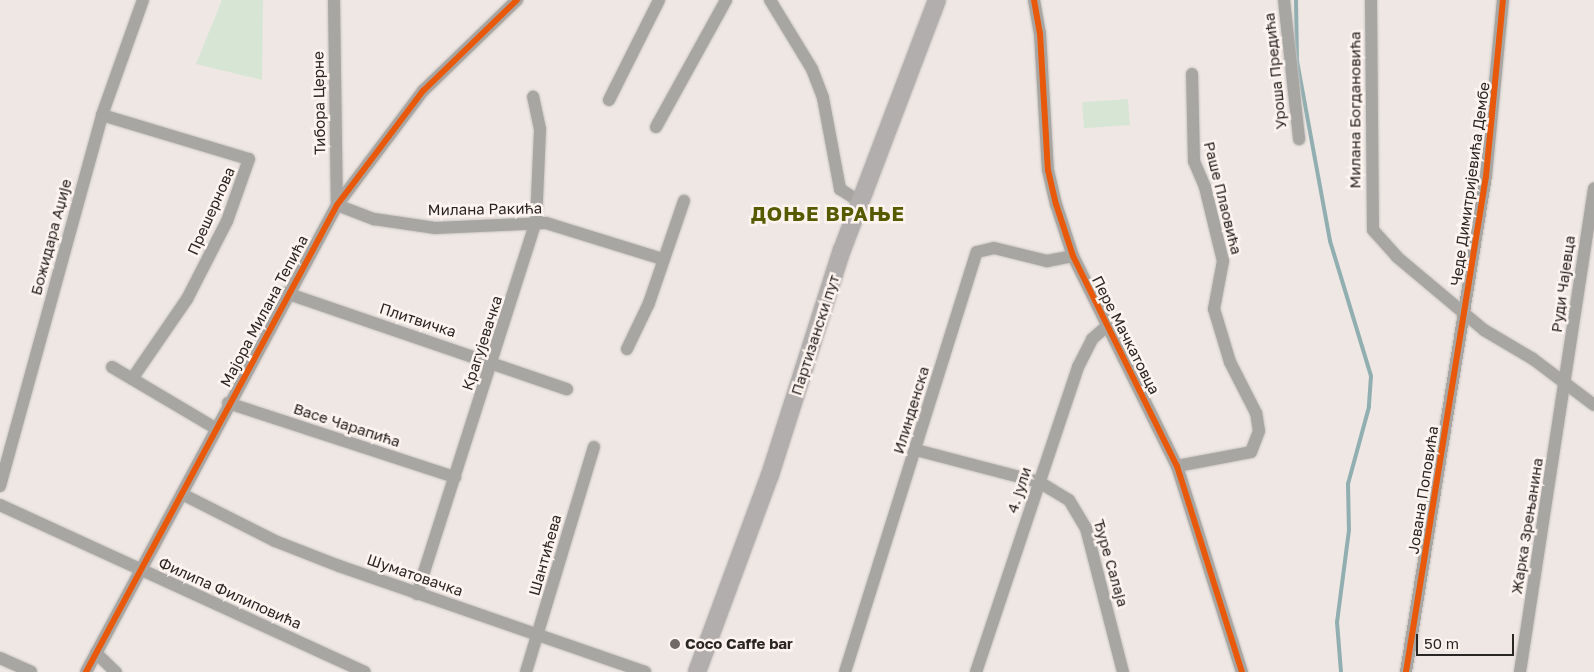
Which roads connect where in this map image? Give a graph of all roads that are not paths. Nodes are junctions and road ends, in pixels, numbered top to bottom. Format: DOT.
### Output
graph roads {
  1 [pos="143,0"];
  2 [pos="334,0"];
  3 [pos="517,0"];
  4 [pos="659,0"];
  5 [pos="726,0"];
  6 [pos="770,0"];
  7 [pos="937,0"];
  8 [pos="1034,0"];
  9 [pos="1284,0"];
  10 [pos="1372,0"];
  11 [pos="1503,0"];
  12 [pos="1192,74"];
  13 [pos="533,97"];
  14 [pos="608,100"];
  15 [pos="102,115"];
  16 [pos="656,127"];
  17 [pos="1298,139"];
  18 [pos="1594,189"];
  19 [pos="684,201"];
  20 [pos="860,202"];
  21 [pos="337,204"];
  22 [pos="536,222"];
  23 [pos="1073,256"];
  24 [pos="662,260"];
  25 [pos="286,293"];
  26 [pos="1464,312"];
  27 [pos="1106,327"];
  28 [pos="628,349"];
  29 [pos="492,362"];
  30 [pos="112,367"];
  31 [pos="132,379"];
  32 [pos="1567,385"];
  33 [pos="567,389"];
  34 [pos="228,404"];
  35 [pos="1594,405"];
  36 [pos="215,428"];
  37 [pos="594,447"];
  38 [pos="916,450"];
  39 [pos="1177,466"];
  40 [pos="455,477"];
  41 [pos="1039,482"];
  42 [pos="0,486"];
  43 [pos="182,494"];
  44 [pos="0,505"];
  45 [pos="142,570"];
  46 [pos="416,594"];
  47 [pos="540,633"];
  48 [pos="96,653"];
  49 [pos="0,658"];
  50 [pos="31,672"];
  51 [pos="86,672"];
  52 [pos="116,672"];
  53 [pos="365,672"];
  54 [pos="526,672"];
  55 [pos="645,672"];
  56 [pos="697,672"];
  57 [pos="846,672"];
  58 [pos="976,672"];
  59 [pos="1123,672"];
  60 [pos="1242,672"];
  61 [pos="1406,672"];
  62 [pos="1520,672"];
  1 -- 15 [label="street, Божидара Аџије"];
  2 -- 21 [label="street, Тибора Церне"];
  3 -- 21 [label="street, Мајора Милана Тепића"];
  4 -- 14 [label="street"];
  5 -- 16 [label="street"];
  6 -- 20 [label="street"];
  7 -- 20 [label="main road, Партизански пут"];
  8 -- 23 [label="street, Пере Мачкатовца"];
  9 -- 17 [label="street, Уроша Предића"];
  10 -- 26 [label="street, Милана Богдановића"];
  11 -- 26 [label="street, Чеде Димитријевића Дембе"];
  12 -- 39 [label="street, Раше Плаовића"];
  13 -- 22 [label="street, Крагујевачка"];
  15 -- 31 [label="street, Прешернова"];
  15 -- 42 [label="street, Божидара Аџије"];
  18 -- 32 [label="street, Руди Чајевца"];
  19 -- 24 [label="street"];
  20 -- 56 [label="main road, Партизански пут"];
  21 -- 22 [label="street, Милана Ракића"];
  21 -- 25 [label="street, Мајора Милана Тепића"];
  22 -- 24 [label="street, Милана Ракића"];
  22 -- 29 [label="street, Крагујевачка"];
  23 -- 27 [label="street, Пере Мачкатовца"];
  23 -- 38 [label="street, Илинденска"];
  24 -- 28 [label="street"];
  25 -- 29 [label="street, Плитвичка"];
  25 -- 34 [label="street, Мајора Милана Тепића"];
  26 -- 32 [label="street"];
  26 -- 61 [label="street, Јована Поповића"];
  27 -- 39 [label="street, Пере Мачкатовца"];
  27 -- 41 [label="street, 4. јули"];
  29 -- 33 [label="street, Плитвичка"];
  29 -- 40 [label="street, Крагујевачка"];
  30 -- 31 [label="street"];
  31 -- 36 [label="street"];
  32 -- 35 [label="street"];
  32 -- 62 [label="street, Жарка Зрењанина"];
  34 -- 36 [label="street, Мајора Милана Тепића"];
  34 -- 40 [label="street, Васе Чарапића"];
  36 -- 43 [label="street, Мајора Милана Тепића"];
  37 -- 47 [label="street, Шантићева"];
  38 -- 41 [label="street, Ђуре Салаја"];
  38 -- 57 [label="street, Илинденска"];
  39 -- 60 [label="street, Пере Мачкатовца"];
  40 -- 46 [label="street, Крагујевачка"];
  41 -- 58 [label="street, 4. јули"];
  41 -- 59 [label="street, Ђуре Салаја"];
  43 -- 45 [label="street, Мајора Милана Тепића"];
  43 -- 46 [label="street, Шуматовачка"];
  44 -- 45 [label="street, Филипа Филиповића"];
  45 -- 48 [label="street, Мајора Милана Тепића"];
  45 -- 53 [label="street, Филипа Филиповића"];
  46 -- 47 [label="street, Шуматовачка"];
  47 -- 54 [label="street, Шантићева"];
  47 -- 55 [label="street, Шуматовачка"];
  48 -- 51 [label="street, Мајора Милана Тепића"];
  48 -- 52 [label="street"];
  49 -- 50 [label="street"];
}
